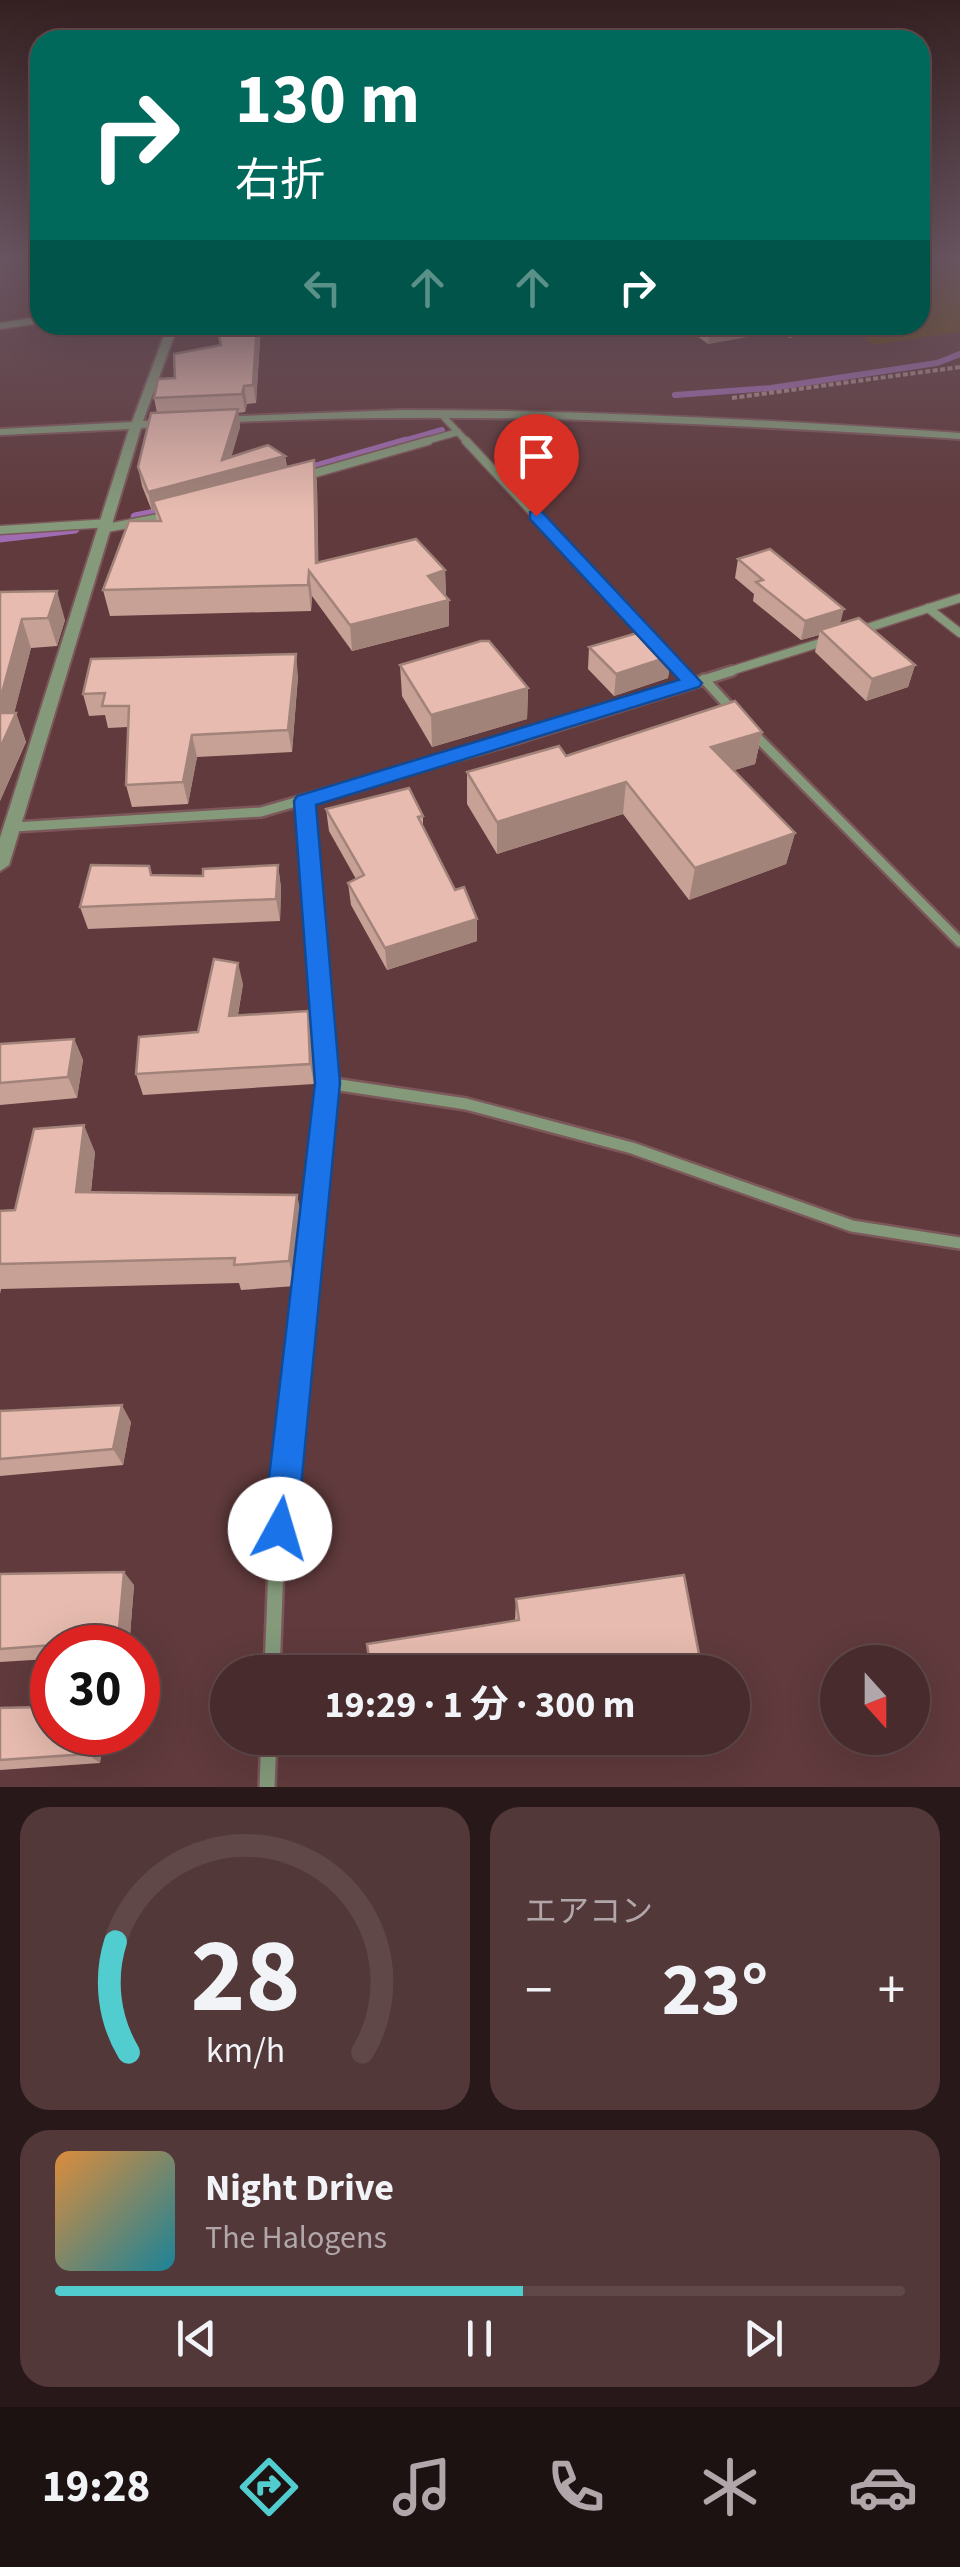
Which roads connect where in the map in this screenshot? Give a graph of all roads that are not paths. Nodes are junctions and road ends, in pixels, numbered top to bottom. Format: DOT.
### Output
graph roads {
  1 [pos="167,342"];
  2 [pos="441,414"];
  3 [pos="205,421"];
  4 [pos="188,422"];
  5 [pos="136,426"];
  6 [pos="0,432"];
  7 [pos="458,432"];
  8 [pos="960,436"];
  9 [pos="301,477"];
  10 [pos="182,513"];
  11 [pos="108,526"];
  12 [pos="0,530"];
  13 [pos="960,598"];
  14 [pos="928,608"];
  15 [pos="853,632"];
  16 [pos="960,634"];
  17 [pos="834,638"];
  18 [pos="704,679"];
  19 [pos="692,683"];
  20 [pos="305,801"];
  21 [pos="14,827"];
  22 [pos="0,865"];
  23 [pos="960,942"];
  24 [pos="328,1083"];
  25 [pos="960,1243"];
  26 [pos="273,1655"];
  27 [pos="268,1755"];
  28 [pos="267,1787"];
  1 -- 5 [label="street"];
  2 -- 3 [label="street"];
  2 -- 7 [label="street"];
  2 -- 8 [label="street"];
  4 -- 5 [label="street"];
  5 -- 6 [label="street"];
  5 -- 11 [label="street"];
  7 -- 9 [label="street"];
  7 -- 19 [label="street"];
  10 -- 11 [label="street"];
  11 -- 12 [label="street"];
  11 -- 21 [label="street"];
  13 -- 14 [label="street"];
  14 -- 15 [label="street"];
  14 -- 16 [label="street"];
  17 -- 18 [label="street"];
  18 -- 19 [label="street"];
  18 -- 23 [label="street"];
  19 -- 20 [label="street"];
  20 -- 21 [label="street"];
  20 -- 24 [label="street"];
  21 -- 22 [label="street"];
  24 -- 25 [label="street"];
  24 -- 26 [label="street"];
  27 -- 28 [label="street"];
}
